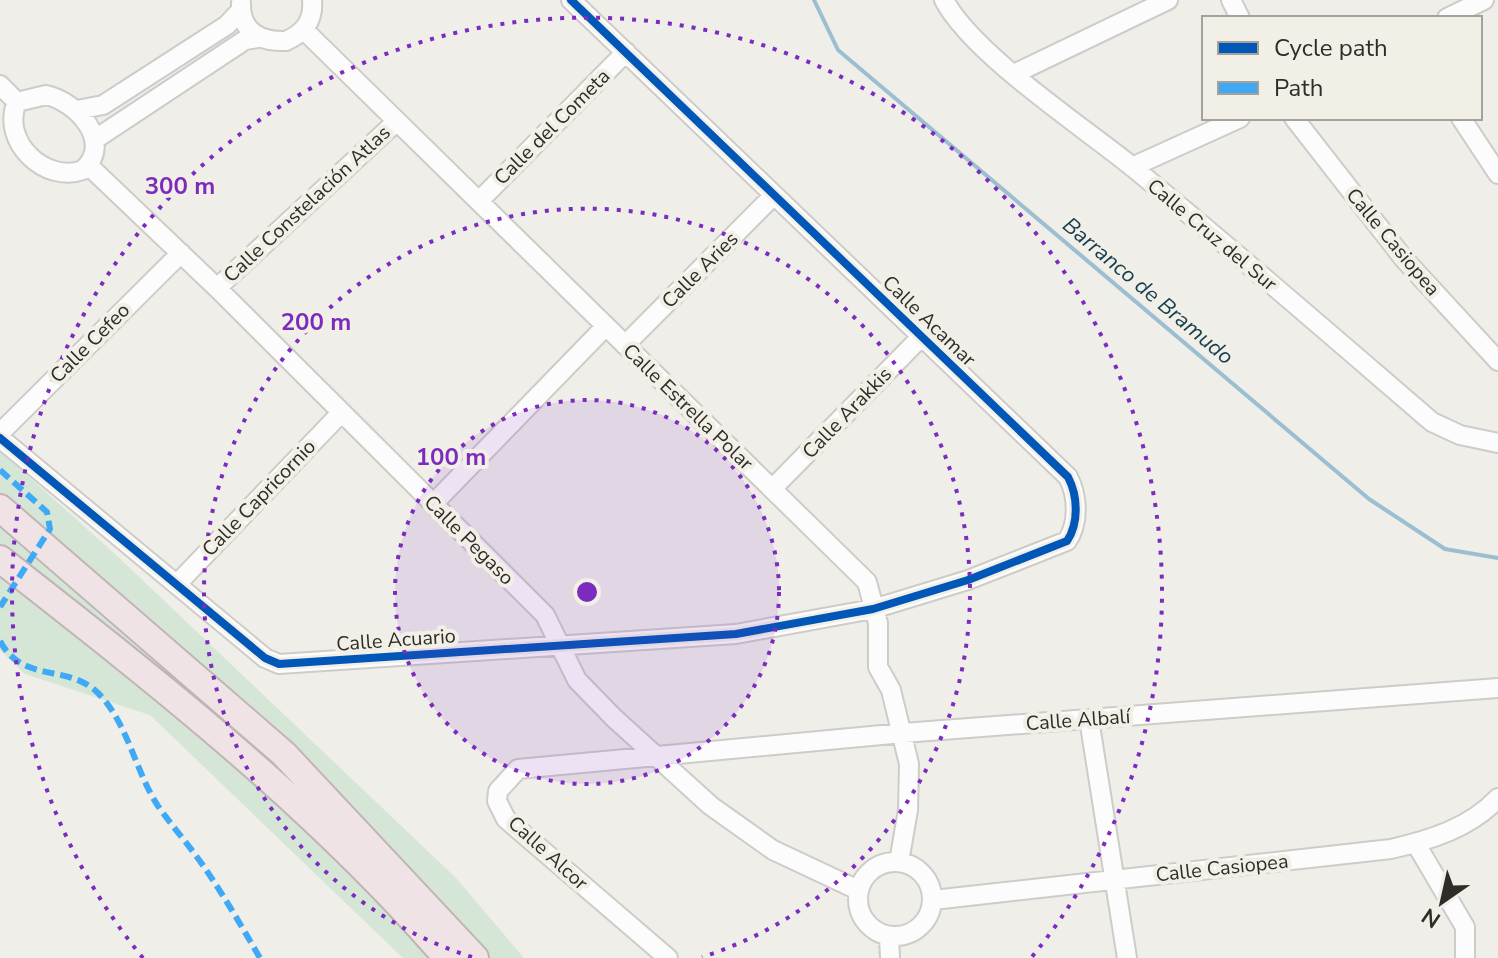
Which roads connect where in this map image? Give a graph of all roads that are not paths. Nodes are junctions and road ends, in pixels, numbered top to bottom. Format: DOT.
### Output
graph roads {
  1 [pos="571,0"];
  2 [pos="944,0"];
  3 [pos="1168,0"];
  4 [pos="1484,0"];
  5 [pos="314,3"];
  6 [pos="241,5"];
  7 [pos="1451,16"];
  8 [pos="304,30"];
  9 [pos="258,38"];
  10 [pos="626,52"];
  11 [pos="1016,73"];
  12 [pos="0,85"];
  13 [pos="77,110"];
  14 [pos="8,113"];
  15 [pos="1236,120"];
  16 [pos="1296,120"];
  17 [pos="1462,120"];
  18 [pos="397,121"];
  19 [pos="94,140"];
  20 [pos="0,148"];
  21 [pos="21,153"];
  22 [pos="88,165"];
  23 [pos="1132,167"];
  24 [pos="1498,174"];
  25 [pos="774,195"];
  26 [pos="479,201"];
  27 [pos="181,253"];
  28 [pos="217,288"];
  29 [pos="606,326"];
  30 [pos="922,336"];
  31 [pos="625,345"];
  32 [pos="1498,361"];
  33 [pos="341,413"];
  34 [pos="0,436"];
  35 [pos="1498,443"];
  36 [pos="772,489"];
  37 [pos="433,504"];
  38 [pos="0,508"];
  39 [pos="0,531"];
  40 [pos="0,559"];
  41 [pos="0,580"];
  42 [pos="177,584"];
  43 [pos="873,609"];
  44 [pos="557,644"];
  45 [pos="1498,688"];
  46 [pos="1089,719"];
  47 [pos="903,733"];
  48 [pos="245,758"];
  49 [pos="660,759"];
  50 [pos="1498,798"];
  51 [pos="1416,844"];
  52 [pos="375,849"];
  53 [pos="899,862"];
  54 [pos="1114,880"];
  55 [pos="858,890"];
  56 [pos="933,900"];
  57 [pos="889,937"];
  58 [pos="447,958"];
  59 [pos="475,958"];
  60 [pos="668,958"];
  61 [pos="890,958"];
  62 [pos="1127,958"];
  63 [pos="1465,958"];
  1 -- 10 [label="street, Calle Acamar"];
  2 -- 11 [label="street, Calle Cruz del Sur"];
  3 -- 11 [label="street"];
  4 -- 7 [label="street"];
  5 -- 8 [label="street"];
  6 -- 9 [label="street"];
  6 -- 13 [label="street"];
  8 -- 9 [label="street"];
  8 -- 18 [label="street, Calle Estrella Polar"];
  9 -- 19 [label="street"];
  10 -- 25 [label="street, Calle Acamar"];
  10 -- 26 [label="street, Calle del Cometa"];
  11 -- 23 [label="street, Calle Cruz del Sur"];
  12 -- 14 [label="street"];
  13 -- 14 [label="street"];
  13 -- 19 [label="street"];
  14 -- 21 [label="street"];
  15 -- 23 [label="street"];
  16 -- 32 [label="street, Calle Casiopea"];
  17 -- 24 [label="street"];
  18 -- 26 [label="street, Calle Estrella Polar"];
  18 -- 28 [label="street, Calle Constelación Atlas"];
  19 -- 22 [label="street"];
  20 -- 21 [label="street"];
  21 -- 22 [label="street"];
  22 -- 27 [label="street, Calle Pegaso"];
  23 -- 35 [label="street, Calle Cruz del Sur"];
  25 -- 30 [label="street, Calle Acamar"];
  25 -- 31 [label="street, Calle Aries"];
  26 -- 29 [label="street, Calle Estrella Polar"];
  27 -- 28 [label="street, Calle Pegaso"];
  27 -- 34 [label="street, Calle Cefeo"];
  28 -- 33 [label="street, Calle Pegaso"];
  29 -- 31 [label="street, Calle Estrella Polar"];
  29 -- 37 [label="street"];
  30 -- 36 [label="street, Calle Arakkis"];
  30 -- 43 [label="street, Calle Acamar"];
  31 -- 36 [label="street, Calle Estrella Polar"];
  33 -- 37 [label="street, Calle Pegaso"];
  33 -- 42 [label="street, Calle Capricornio"];
  34 -- 42 [label="street, Calle Acuario"];
  36 -- 43 [label="street, Calle Estrella Polar"];
  37 -- 44 [label="street, Calle Pegaso"];
  38 -- 52 [label="highway"];
  39 -- 52 [label="highway"];
  40 -- 48 [label="highway"];
  41 -- 48 [label="highway"];
  42 -- 44 [label="street, Calle Acuario"];
  43 -- 44 [label="street, Calle Acuario"];
  43 -- 47 [label="street, Calle Estrella Polar"];
  44 -- 49 [label="street, Calle Pegaso"];
  45 -- 46 [label="street, Calle Albalí"];
  46 -- 47 [label="street, Calle Albalí"];
  46 -- 54 [label="street"];
  47 -- 49 [label="street, Calle Albalí"];
  47 -- 53 [label="street, Calle Estrella Polar"];
  48 -- 58 [label="highway"];
  49 -- 55 [label="street, Calle Pegaso"];
  49 -- 60 [label="street, Calle Alcor"];
  50 -- 51 [label="street, Calle Casiopea"];
  51 -- 54 [label="street, Calle Casiopea"];
  51 -- 63 [label="street"];
  52 -- 59 [label="highway"];
  53 -- 55 [label="street"];
  53 -- 56 [label="street"];
  54 -- 56 [label="street, Calle Casiopea"];
  54 -- 62 [label="street"];
  55 -- 57 [label="street"];
  56 -- 57 [label="street"];
  57 -- 61 [label="street"];
}
